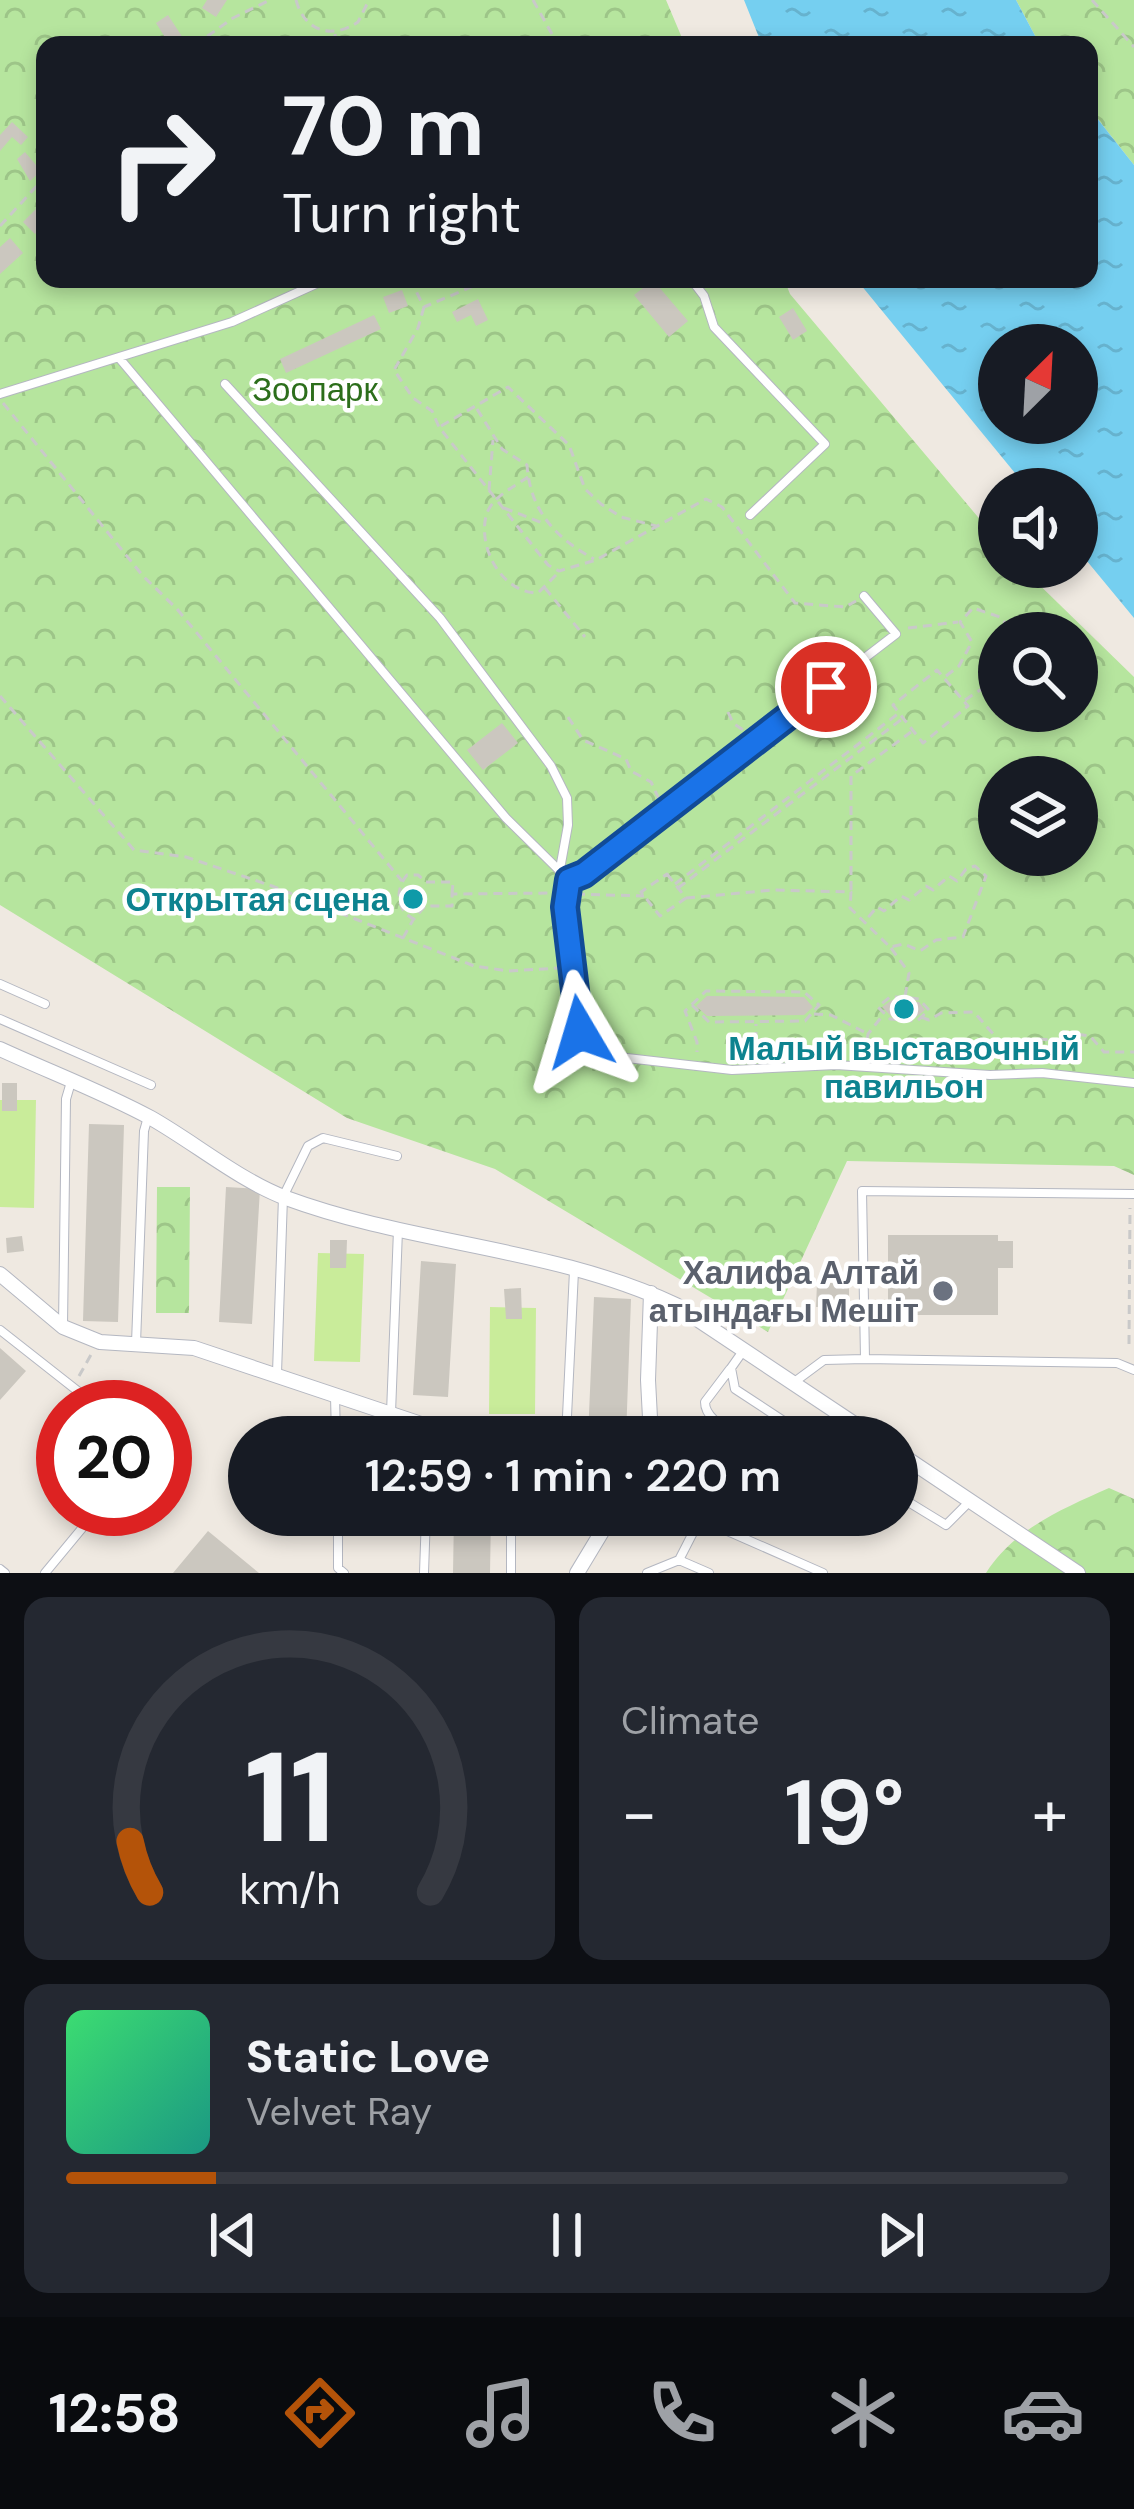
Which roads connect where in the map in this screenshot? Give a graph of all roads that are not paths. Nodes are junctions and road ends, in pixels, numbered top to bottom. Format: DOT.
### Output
graph roads {
  1 [pos="307,288"];
  2 [pos="698,288"];
  3 [pos="120,359"];
  4 [pos="226,384"];
  5 [pos="0,397"];
  6 [pos="750,515"];
  7 [pos="864,596"];
  8 [pos="560,871"];
  9 [pos="569,880"];
  10 [pos="0,984"];
  11 [pos="44,1004"];
  12 [pos="0,1019"];
  13 [pos="0,1049"];
  14 [pos="70,1082"];
  15 [pos="1134,1083"];
  16 [pos="151,1084"];
  17 [pos="148,1117"];
  18 [pos="398,1156"];
  19 [pos="1132,1194"];
  20 [pos="283,1197"];
  21 [pos="398,1229"];
  22 [pos="574,1267"];
  23 [pos="0,1274"];
  24 [pos="651,1293"];
  25 [pos="63,1327"];
  26 [pos="0,1330"];
  27 [pos="136,1343"];
  28 [pos="744,1350"];
  29 [pos="865,1359"];
  30 [pos="731,1368"];
  31 [pos="1134,1370"];
  32 [pos="277,1375"];
  33 [pos="63,1380"];
  34 [pos="793,1383"];
  35 [pos="335,1394"];
  36 [pos="391,1414"];
  37 [pos="336,1416"];
  38 [pos="395,1416"];
  39 [pos="567,1416"];
  40 [pos="650,1416"];
  41 [pos="710,1416"];
  42 [pos="776,1416"];
  43 [pos="842,1416"];
  44 [pos="918,1466"];
  45 [pos="970,1501"];
  46 [pos="918,1508"];
  47 [pos="76,1536"];
  48 [pos="338,1536"];
  49 [pos="425,1536"];
  50 [pos="511,1536"];
  51 [pos="599,1536"];
  52 [pos="680,1560"];
  53 [pos="45,1573"];
  54 [pos="344,1573"];
  55 [pos="424,1573"];
  56 [pos="511,1573"];
  57 [pos="577,1573"];
  58 [pos="646,1573"];
  59 [pos="709,1573"];
  60 [pos="823,1573"];
  61 [pos="1078,1573"];
  1 -- 3 [label="lane"];
  2 -- 6 [label="lane"];
  3 -- 5 [label="lane"];
  3 -- 8 [label="lane"];
  4 -- 8 [label="lane"];
  7 -- 9 [label="lane"];
  8 -- 9 [label="lane"];
  9 -- 15 [label="lane"];
  10 -- 11 [label="lane"];
  12 -- 16 [label="lane"];
  13 -- 14 [label="street"];
  14 -- 17 [label="street"];
  14 -- 25 [label="lane"];
  17 -- 20 [label="street"];
  17 -- 27 [label="lane"];
  18 -- 20 [label="lane"];
  19 -- 29 [label="lane"];
  20 -- 21 [label="street"];
  20 -- 32 [label="lane"];
  21 -- 22 [label="street"];
  21 -- 36 [label="lane"];
  22 -- 24 [label="street"];
  22 -- 39 [label="lane"];
  23 -- 25 [label="street"];
  24 -- 28 [label="street"];
  24 -- 40 [label="street"];
  25 -- 27 [label="street"];
  26 -- 33 [label="lane"];
  27 -- 32 [label="street"];
  28 -- 30 [label="lane"];
  28 -- 34 [label="street"];
  29 -- 31 [label="lane"];
  29 -- 34 [label="lane"];
  30 -- 41 [label="lane"];
  30 -- 42 [label="lane"];
  32 -- 35 [label="street"];
  34 -- 43 [label="street"];
  35 -- 36 [label="street"];
  35 -- 37 [label="lane"];
  36 -- 38 [label="street"];
  44 -- 45 [label="street"];
  45 -- 46 [label="lane"];
  45 -- 61 [label="street"];
  47 -- 53 [label="lane"];
  48 -- 54 [label="lane"];
  49 -- 55 [label="lane"];
  50 -- 56 [label="lane"];
  51 -- 57 [label="street"];
  52 -- 58 [label="lane"];
  52 -- 59 [label="lane"];
  52 -- 60 [label="lane"];
}
